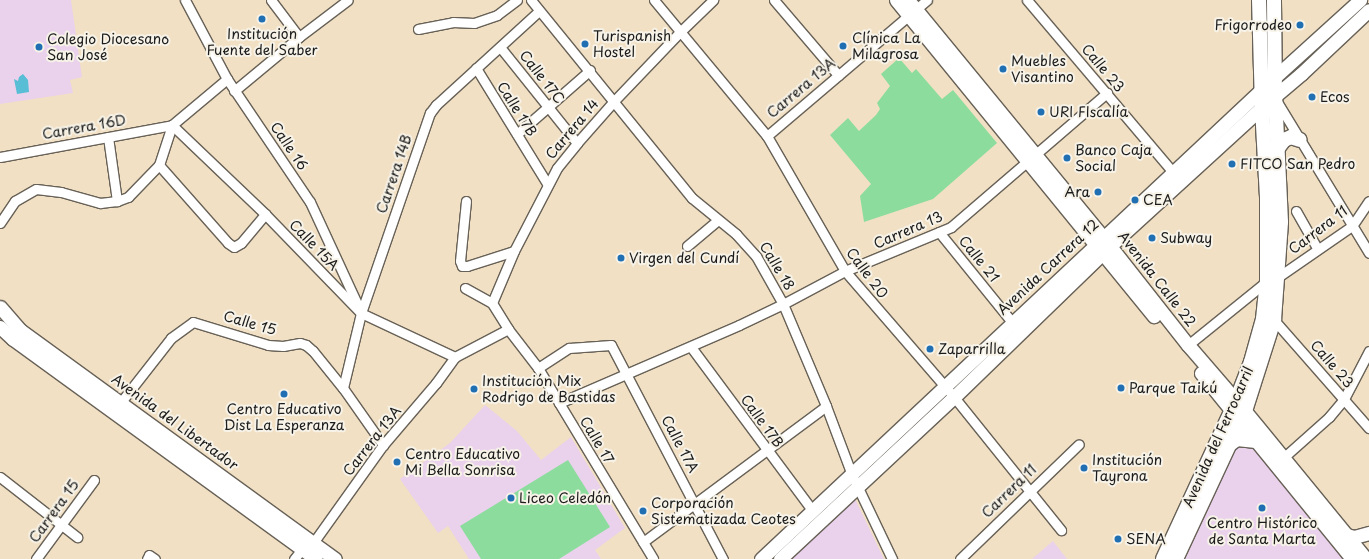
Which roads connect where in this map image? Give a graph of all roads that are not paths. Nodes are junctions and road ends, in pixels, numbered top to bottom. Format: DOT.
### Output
graph roads {
  1 [pos="185,0"];
  2 [pos="271,0"];
  3 [pos="348,0"];
  4 [pos="517,0"];
  5 [pos="530,0"];
  6 [pos="654,0"];
  7 [pos="713,0"];
  8 [pos="774,0"];
  9 [pos="896,0"];
  10 [pos="927,0"];
  11 [pos="1028,0"];
  12 [pos="1259,0"];
  13 [pos="1274,0"];
  14 [pos="1364,5"];
  15 [pos="911,8"];
  16 [pos="540,11"];
  17 [pos="418,29"];
  18 [pos="681,31"];
  19 [pos="299,37"];
  20 [pos="500,47"];
  21 [pos="476,68"];
  22 [pos="590,70"];
  23 [pos="838,75"];
  24 [pos="1275,77"];
  25 [pos="227,79"];
  26 [pos="1261,90"];
  27 [pos="234,91"];
  28 [pos="1107,93"];
  29 [pos="1274,97"];
  30 [pos="614,101"];
  31 [pos="547,107"];
  32 [pos="1262,107"];
  33 [pos="172,125"];
  34 [pos="517,134"];
  35 [pos="767,136"];
  36 [pos="108,137"];
  37 [pos="1300,140"];
  38 [pos="577,143"];
  39 [pos="1278,148"];
  40 [pos="0,157"];
  41 [pos="1031,157"];
  42 [pos="159,165"];
  43 [pos="1173,172"];
  44 [pos="548,185"];
  45 [pos="117,200"];
  46 [pos="466,201"];
  47 [pos="1369,201"];
  48 [pos="1296,211"];
  49 [pos="265,214"];
  50 [pos="718,220"];
  51 [pos="0,223"];
  52 [pos="1352,226"];
  53 [pos="939,232"];
  54 [pos="1103,245"];
  55 [pos="687,246"];
  56 [pos="1317,248"];
  57 [pos="514,251"];
  58 [pos="1369,253"];
  59 [pos="845,271"];
  60 [pos="1273,279"];
  61 [pos="466,288"];
  62 [pos="492,303"];
  63 [pos="783,304"];
  64 [pos="1,311"];
  65 [pos="362,313"];
  66 [pos="1274,320"];
  67 [pos="1012,322"];
  68 [pos="0,327"];
  69 [pos="508,329"];
  70 [pos="1188,345"];
  71 [pos="691,347"];
  72 [pos="1368,355"];
  73 [pos="455,357"];
  74 [pos="538,368"];
  75 [pos="626,374"];
  76 [pos="944,387"];
  77 [pos="343,388"];
  78 [pos="954,397"];
  79 [pos="1344,399"];
  80 [pos="121,402"];
  81 [pos="559,403"];
  82 [pos="826,406"];
  83 [pos="1238,411"];
  84 [pos="1369,428"];
  85 [pos="1256,441"];
  86 [pos="1079,444"];
  87 [pos="383,445"];
  88 [pos="1229,445"];
  89 [pos="765,450"];
  90 [pos="1283,458"];
  91 [pos="0,477"];
  92 [pos="94,480"];
  93 [pos="854,481"];
  94 [pos="1029,490"];
  95 [pos="695,502"];
  96 [pos="813,511"];
  97 [pos="61,524"];
  98 [pos="1061,530"];
  99 [pos="1369,533"];
  100 [pos="1347,535"];
  101 [pos="77,537"];
  102 [pos="643,542"];
  103 [pos="1369,543"];
  104 [pos="303,550"];
  105 [pos="1365,558"];
  106 [pos="36,559"];
  107 [pos="146,559"];
  108 [pos="155,559"];
  109 [pos="316,559"];
  110 [pos="335,559"];
  111 [pos="653,559"];
  112 [pos="723,559"];
  113 [pos="761,559"];
  114 [pos="780,559"];
  115 [pos="892,559"];
  116 [pos="960,559"];
  117 [pos="1163,559"];
  118 [pos="1176,559"];
  119 [pos="1352,559"];
  1 -- 25 [label="street, Calle 16"];
  2 -- 19 [label="street"];
  3 -- 19 [label="street"];
  4 -- 17 [label="street"];
  5 -- 16 [label="street, Calle 18"];
  6 -- 18 [label="street, Calle 20"];
  7 -- 18 [label="street, Carrera 14"];
  8 -- 23 [label="street"];
  9 -- 15 [label="street, Avenida Calle 22"];
  10 -- 15 [label="street, Carrera 13A"];
  11 -- 28 [label="street, Calle 23"];
  12 -- 26 [label="main road, Avenida del Ferrocarril"];
  13 -- 24 [label="main road, Avenida del Ferrocarril"];
  14 -- 24 [label="street, Avenida Carrera 12"];
  14 -- 29 [label="street, Avenida Carrera 12"];
  15 -- 23 [label="street, Carrera 13A"];
  15 -- 41 [label="street, Avenida Calle 22"];
  16 -- 20 [label="street, Carrera 14B"];
  16 -- 22 [label="street, Calle 18"];
  18 -- 30 [label="street, Carrera 14"];
  18 -- 35 [label="street, Calle 20"];
  19 -- 27 [label="street"];
  20 -- 21 [label="street, Carrera 14B"];
  20 -- 31 [label="street, Calle 17C"];
  21 -- 34 [label="street, Calle 17B"];
  21 -- 65 [label="street, Carrera 14B"];
  22 -- 30 [label="street, Calle 18"];
  22 -- 31 [label="street"];
  23 -- 35 [label="street, Carrera 13A"];
  24 -- 26 [label="street, Avenida Carrera 12"];
  24 -- 29 [label="main road, Avenida del Ferrocarril"];
  25 -- 27 [label="street, Calle 16"];
  25 -- 33 [label="street"];
  26 -- 32 [label="main road, Avenida del Ferrocarril"];
  26 -- 43 [label="street, Avenida Carrera 12"];
  27 -- 65 [label="street, Calle 16"];
  28 -- 41 [label="street, Carrera 13"];
  28 -- 43 [label="street, Calle 23"];
  29 -- 32 [label="street, Avenida Carrera 12"];
  29 -- 37 [label="street"];
  29 -- 39 [label="main road, Avenida del Ferrocarril"];
  30 -- 38 [label="street, Carrera 14"];
  30 -- 50 [label="street, Calle 18"];
  31 -- 34 [label="street"];
  31 -- 38 [label="street, Calle 17C"];
  32 -- 54 [label="street, Avenida Carrera 12"];
  32 -- 60 [label="main road, Avenida del Ferrocarril"];
  33 -- 36 [label="street, Carrera 16D"];
  33 -- 42 [label="street"];
  33 -- 49 [label="street, Calle 15A"];
  34 -- 44 [label="street, Calle 17B"];
  35 -- 59 [label="street, Calle 20"];
  36 -- 40 [label="street, Carrera 16D"];
  36 -- 45 [label="street"];
  37 -- 39 [label="main road"];
  37 -- 52 [label="street"];
  38 -- 44 [label="street, Carrera 14"];
  39 -- 60 [label="main road, Avenida del Ferrocarril"];
  41 -- 53 [label="street, Carrera 13"];
  41 -- 54 [label="street, Avenida Calle 22"];
  42 -- 45 [label="street"];
  42 -- 49 [label="street"];
  43 -- 54 [label="street, Avenida Carrera 12"];
  44 -- 57 [label="street, Carrera 14"];
  45 -- 51 [label="street"];
  46 -- 57 [label="street"];
  47 -- 52 [label="street, Carrera 11"];
  48 -- 56 [label="street"];
  49 -- 65 [label="street, Calle 15A"];
  50 -- 55 [label="street"];
  50 -- 63 [label="street, Calle 18"];
  52 -- 56 [label="street, Carrera 11"];
  52 -- 58 [label="street"];
  53 -- 59 [label="street, Carrera 13"];
  53 -- 67 [label="street, Calle 21"];
  54 -- 67 [label="street, Avenida Carrera 12"];
  54 -- 70 [label="street, Avenida Calle 22"];
  54 -- 78 [label="street, Avenida Carrera 12"];
  54 -- 83 [label="street, Avenida Calle 22"];
  56 -- 60 [label="street, Carrera 11"];
  57 -- 62 [label="street, Carrera 14"];
  59 -- 63 [label="street, Carrera 13"];
  59 -- 76 [label="street, Calle 20"];
  60 -- 66 [label="main road, Avenida del Ferrocarril"];
  60 -- 70 [label="street, Carrera 11"];
  60 -- 83 [label="main road, Avenida del Ferrocarril"];
  61 -- 62 [label="street, Calle 17"];
  62 -- 69 [label="street, Calle 17"];
  63 -- 71 [label="street, Carrera 13"];
  63 -- 82 [label="street, Calle 18"];
  64 -- 80 [label="street, Avenida del Libertador"];
  65 -- 73 [label="street, Calle 15A"];
  65 -- 77 [label="street, Carrera 14B"];
  66 -- 79 [label="street, Calle 23"];
  66 -- 83 [label="main road, Avenida del Ferrocarril"];
  67 -- 76 [label="street, Avenida Carrera 12"];
  68 -- 104 [label="street, Avenida del Libertador"];
  69 -- 73 [label="street"];
  69 -- 74 [label="street, Calle 17"];
  70 -- 83 [label="street, Avenida Calle 22"];
  71 -- 75 [label="street, Carrera 13"];
  71 -- 89 [label="street, Calle 17B"];
  72 -- 79 [label="street"];
  73 -- 87 [label="street, Carrera 13A"];
  74 -- 75 [label="street, Calle 17A"];
  74 -- 81 [label="street, Calle 17"];
  75 -- 81 [label="street, Carrera 13"];
  75 -- 95 [label="street, Calle 17A"];
  76 -- 78 [label="street, Calle 20"];
  76 -- 93 [label="street, Avenida Carrera 12"];
  77 -- 80 [label="street, Calle 15"];
  77 -- 87 [label="street, Calle 15"];
  78 -- 93 [label="street, Avenida Carrera 12"];
  78 -- 94 [label="street, Calle 20"];
  79 -- 84 [label="street, Calle 23"];
  79 -- 90 [label="street"];
  80 -- 104 [label="street, Avenida del Libertador"];
  81 -- 102 [label="street, Calle 17"];
  82 -- 89 [label="street"];
  82 -- 93 [label="street, Calle 18"];
  83 -- 85 [label="street, Avenida Calle 22"];
  83 -- 88 [label="main road, Avenida del Ferrocarril"];
  83 -- 90 [label="street, Avenida Calle 22"];
  83 -- 117 [label="main road, Avenida del Ferrocarril"];
  85 -- 88 [label="main road"];
  85 -- 119 [label="street, Avenida Calle 22"];
  86 -- 94 [label="street, Carrera 11"];
  87 -- 104 [label="street, Carrera 13A"];
  88 -- 118 [label="main road, Avenida del Ferrocarril"];
  89 -- 95 [label="street"];
  89 -- 96 [label="street, Calle 17B"];
  90 -- 100 [label="street, Avenida Calle 22"];
  91 -- 97 [label="street"];
  92 -- 97 [label="street, Carrera 15"];
  93 -- 96 [label="street, Avenida Carrera 12"];
  93 -- 114 [label="street, Avenida Carrera 12"];
  93 -- 115 [label="street, Calle 18"];
  94 -- 98 [label="street, Calle 20"];
  94 -- 116 [label="street, Carrera 11"];
  95 -- 102 [label="street"];
  95 -- 112 [label="street, Calle 17A"];
  96 -- 113 [label="street, Avenida Carrera 12"];
  97 -- 101 [label="street"];
  97 -- 106 [label="street, Carrera 15"];
  99 -- 100 [label="street"];
  100 -- 105 [label="street, Avenida Calle 22"];
  102 -- 111 [label="street, Calle 17"];
  103 -- 105 [label="street"];
  104 -- 109 [label="street, Avenida del Libertador"];
  104 -- 110 [label="street, Avenida del Libertador"];
  107 -- 108 [label="street"];
}
